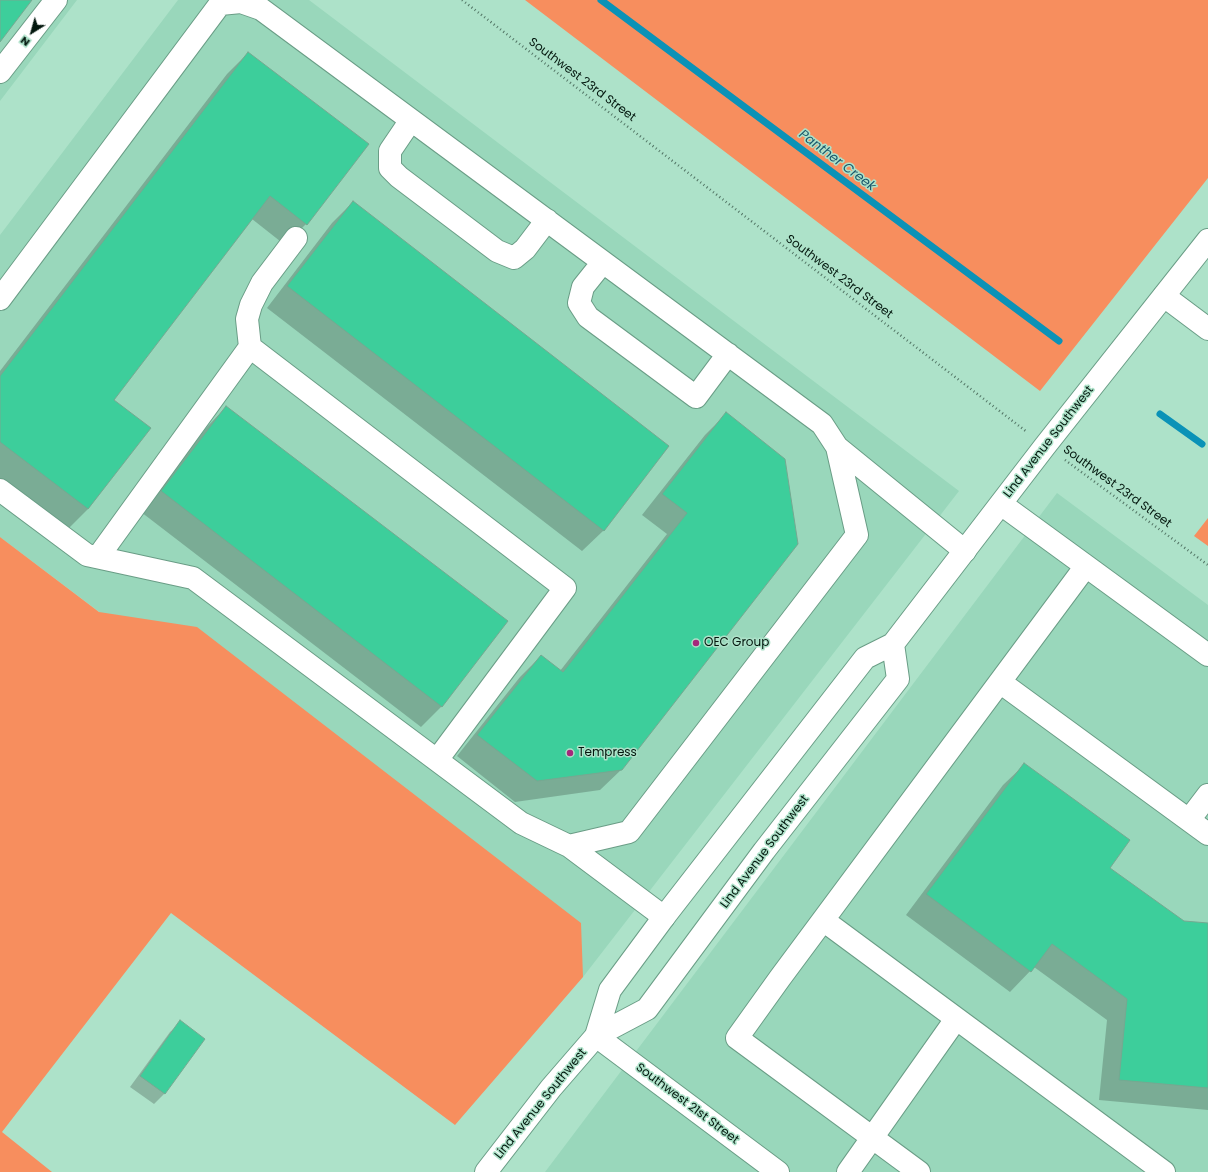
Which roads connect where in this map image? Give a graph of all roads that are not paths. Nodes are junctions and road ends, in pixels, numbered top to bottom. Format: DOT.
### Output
graph roads {
  1 [pos="56,0"];
  2 [pos="0,72"];
  3 [pos="411,120"];
  4 [pos="547,220"];
  5 [pos="296,238"];
  6 [pos="1208,240"];
  7 [pos="603,262"];
  8 [pos="1164,296"];
  9 [pos="0,299"];
  10 [pos="1208,329"];
  11 [pos="250,347"];
  12 [pos="728,354"];
  13 [pos="837,447"];
  14 [pos="0,490"];
  15 [pos="1000,504"];
  16 [pos="965,550"];
  17 [pos="98,557"];
  18 [pos="1086,566"];
  19 [pos="893,644"];
  20 [pos="1208,655"];
  21 [pos="1000,682"];
  22 [pos="437,760"];
  23 [pos="1208,795"];
  24 [pos="1189,820"];
  25 [pos="1208,834"];
  26 [pos="569,846"];
  27 [pos="664,917"];
  28 [pos="823,920"];
  29 [pos="956,1019"];
  30 [pos="596,1036"];
  31 [pos="872,1138"];
  32 [pos="486,1172"];
  33 [pos="778,1172"];
  34 [pos="848,1172"];
  35 [pos="919,1172"];
  36 [pos="1164,1172"];
  1 -- 2 [label="main road"];
  3 -- 4 [label="main road"];
  3 -- 4 [label="main road"];
  3 -- 9 [label="main road"];
  4 -- 7 [label="main road"];
  5 -- 11 [label="main road"];
  6 -- 8 [label="main road, Lind Avenue Southwest"];
  7 -- 12 [label="main road"];
  7 -- 12 [label="main road"];
  8 -- 10 [label="main road"];
  8 -- 15 [label="main road, Lind Avenue Southwest"];
  11 -- 17 [label="main road"];
  11 -- 22 [label="main road"];
  12 -- 13 [label="main road"];
  13 -- 16 [label="main road"];
  13 -- 26 [label="main road"];
  14 -- 17 [label="main road"];
  15 -- 16 [label="main road, Lind Avenue Southwest"];
  15 -- 18 [label="main road"];
  16 -- 19 [label="main road, Lind Avenue Southwest"];
  17 -- 22 [label="main road"];
  18 -- 20 [label="main road"];
  18 -- 21 [label="main road"];
  19 -- 27 [label="main road, Lind Avenue Southwest"];
  19 -- 30 [label="main road, Lind Avenue Southwest"];
  21 -- 24 [label="main road"];
  21 -- 28 [label="main road"];
  22 -- 26 [label="main road"];
  23 -- 24 [label="main road"];
  24 -- 25 [label="main road"];
  26 -- 27 [label="main road"];
  27 -- 30 [label="main road, Lind Avenue Southwest"];
  28 -- 29 [label="main road"];
  28 -- 31 [label="main road"];
  29 -- 31 [label="main road"];
  29 -- 36 [label="main road"];
  30 -- 32 [label="main road, Lind Avenue Southwest"];
  30 -- 33 [label="main road, Southwest 21st Street"];
  31 -- 34 [label="main road"];
  31 -- 35 [label="main road"];
}
